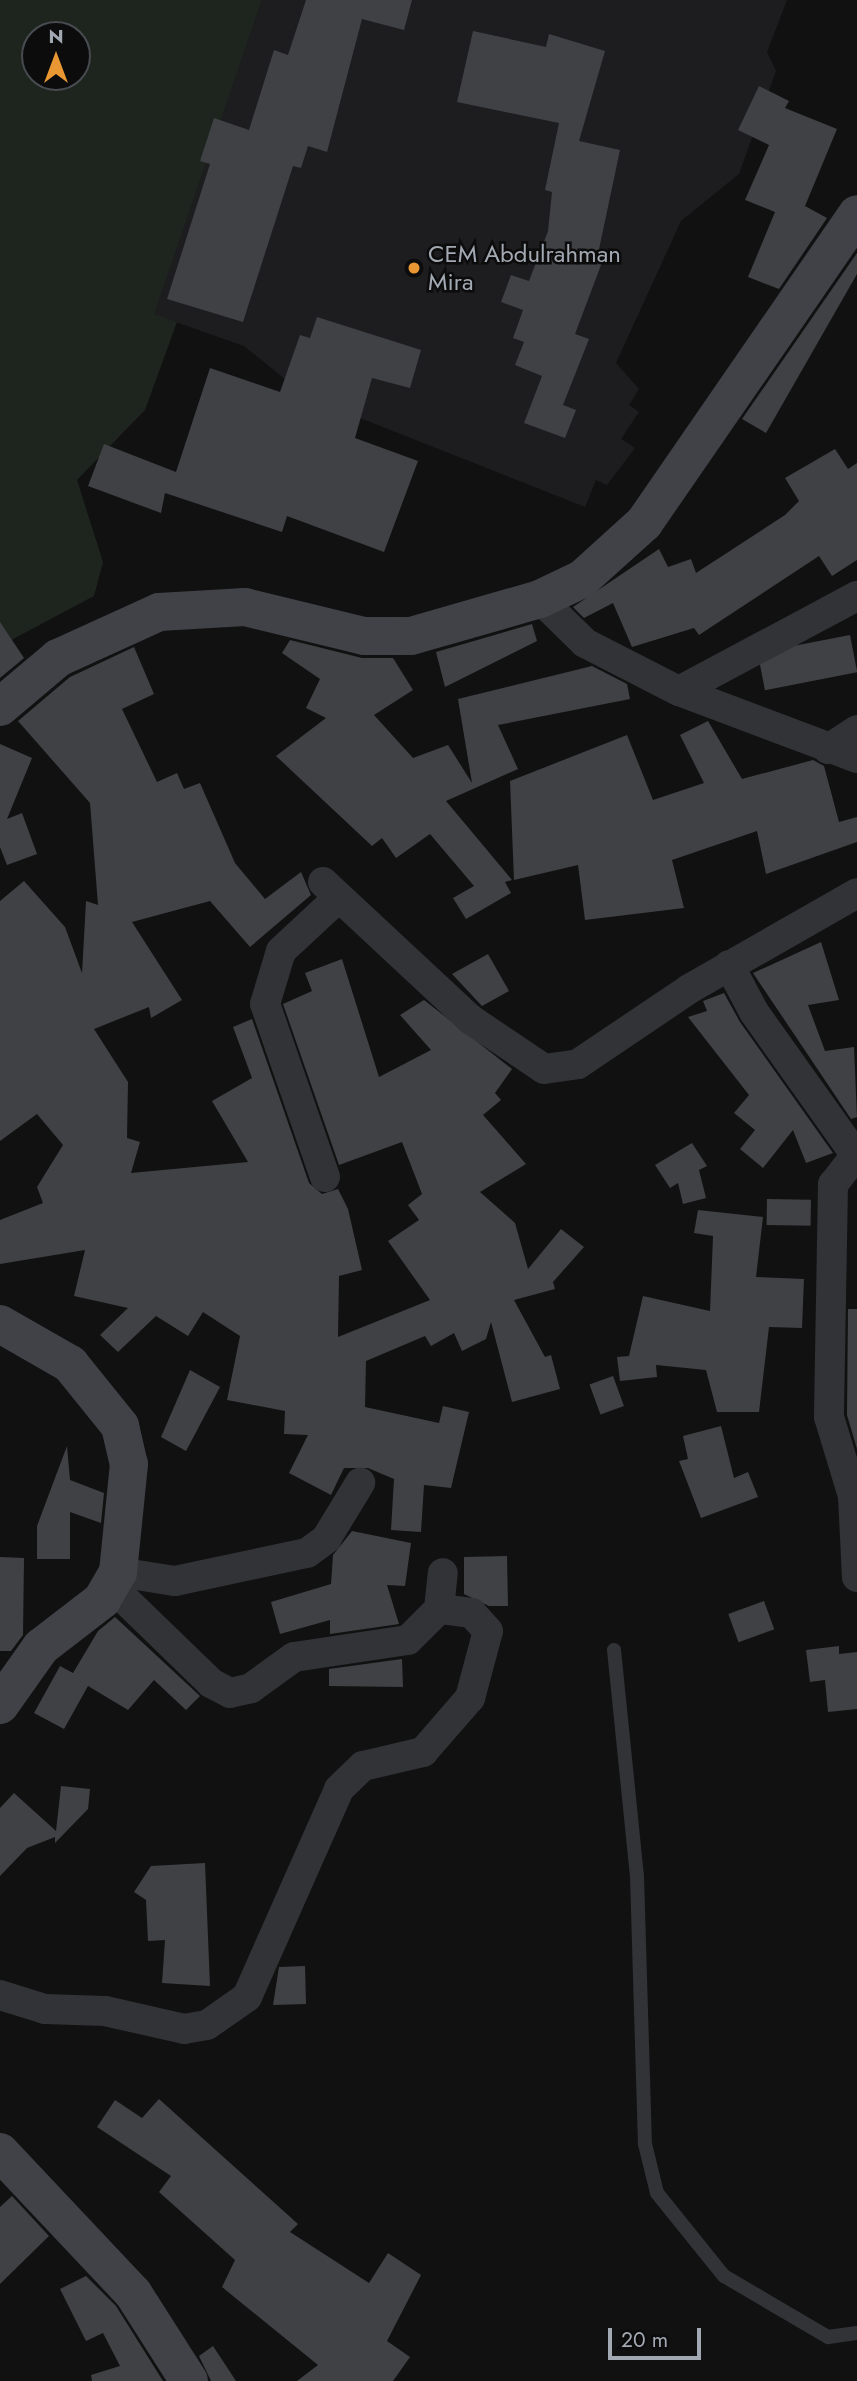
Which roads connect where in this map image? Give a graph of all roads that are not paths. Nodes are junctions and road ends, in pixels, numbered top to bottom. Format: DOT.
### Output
graph roads {
  1 [pos="857,214"];
  2 [pos="857,596"];
  3 [pos="540,599"];
  4 [pos="679,691"];
  5 [pos="0,707"];
  6 [pos="857,730"];
  7 [pos="828,749"];
  8 [pos="857,758"];
  9 [pos="857,893"];
  10 [pos="729,965"];
  11 [pos="856,1156"];
  12 [pos="325,1177"];
  13 [pos="0,1324"];
  14 [pos="360,1483"];
  15 [pos="443,1573"];
  16 [pos="857,1577"];
  17 [pos="114,1579"];
  18 [pos="439,1609"];
  19 [pos="614,1650"];
  20 [pos="0,1705"];
  21 [pos="0,1995"];
  22 [pos="0,2152"];
  23 [pos="857,2333"];
  24 [pos="189,2381"];
  1 -- 3 [label="main road"];
  2 -- 4 [label="street"];
  3 -- 4 [label="street"];
  3 -- 5 [label="main road"];
  4 -- 7 [label="street"];
  6 -- 7 [label="street"];
  7 -- 8 [label="street"];
  9 -- 10 [label="street"];
  10 -- 11 [label="street"];
  10 -- 12 [label="street"];
  11 -- 16 [label="street"];
  13 -- 17 [label="main road"];
  14 -- 17 [label="street"];
  15 -- 18 [label="street"];
  17 -- 18 [label="street"];
  17 -- 20 [label="main road"];
  18 -- 21 [label="street"];
  19 -- 23 [label="lane"];
  22 -- 24 [label="main road"];
}
